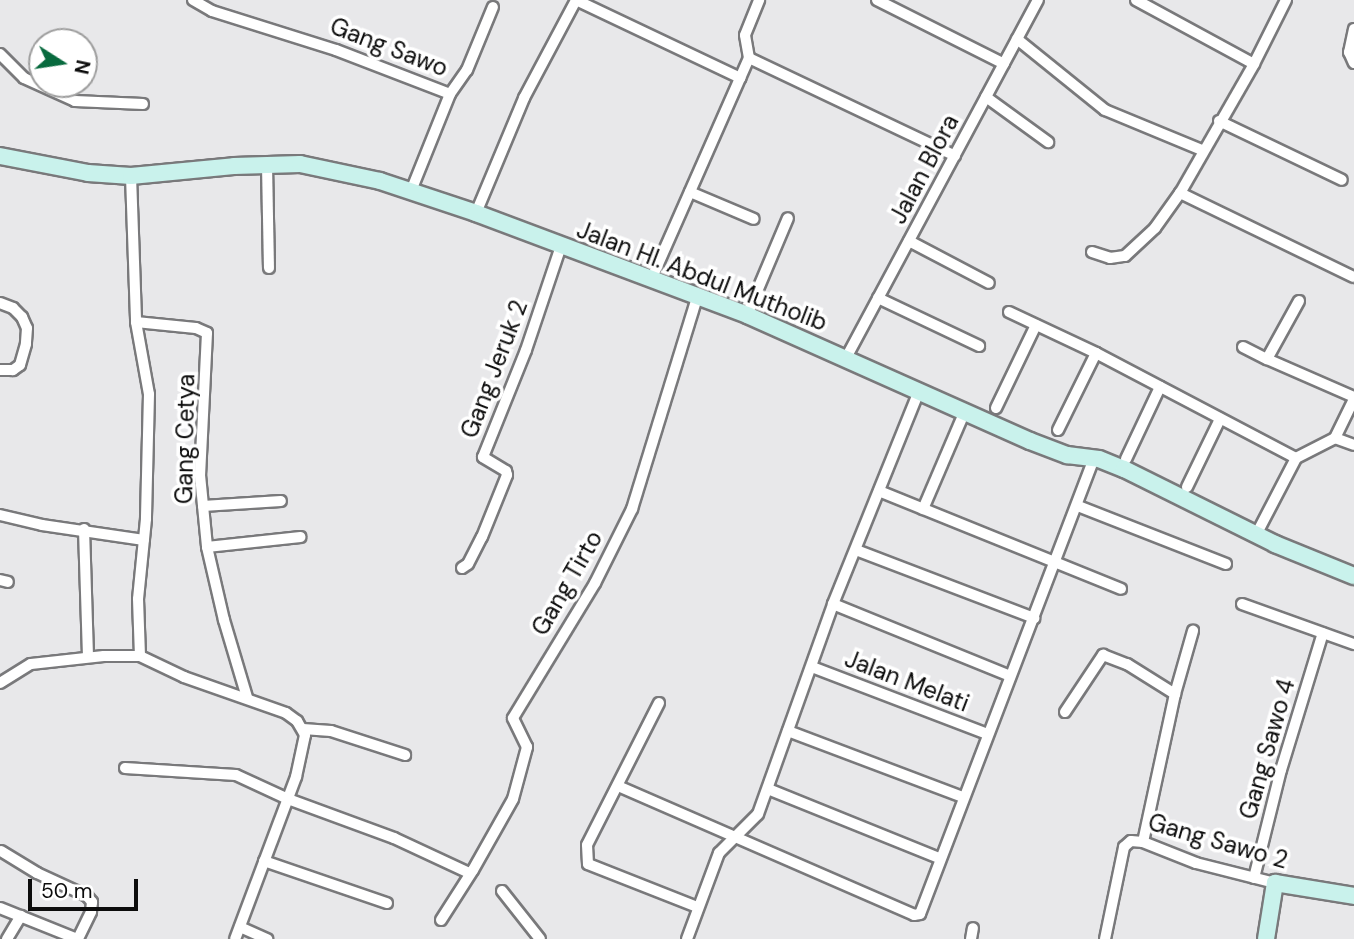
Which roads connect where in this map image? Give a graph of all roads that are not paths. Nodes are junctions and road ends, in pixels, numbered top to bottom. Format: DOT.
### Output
graph roads {
  1 [pos="193,0"];
  2 [pos="576,0"];
  3 [pos="759,0"];
  4 [pos="877,0"];
  5 [pos="1038,0"];
  6 [pos="1136,0"];
  7 [pos="1286,0"];
  8 [pos="493,7"];
  9 [pos="1354,29"];
  10 [pos="1017,39"];
  11 [pos="0,54"];
  12 [pos="749,58"];
  13 [pos="1354,63"];
  14 [pos="1004,64"];
  15 [pos="1254,64"];
  16 [pos="740,78"];
  17 [pos="450,94"];
  18 [pos="986,96"];
  19 [pos="143,104"];
  20 [pos="1219,121"];
  21 [pos="1048,142"];
  22 [pos="1202,150"];
  23 [pos="0,156"];
  24 [pos="955,156"];
  25 [pos="267,165"];
  26 [pos="131,176"];
  27 [pos="1342,180"];
  28 [pos="411,191"];
  29 [pos="690,192"];
  30 [pos="1180,193"];
  31 [pos="476,213"];
  32 [pos="788,218"];
  33 [pos="754,219"];
  34 [pos="909,241"];
  35 [pos="561,246"];
  36 [pos="1092,252"];
  37 [pos="269,268"];
  38 [pos="1354,277"];
  39 [pos="651,280"];
  40 [pos="989,283"];
  41 [pos="697,298"];
  42 [pos="878,298"];
  43 [pos="1299,301"];
  44 [pos="0,303"];
  45 [pos="1009,312"];
  46 [pos="747,316"];
  47 [pos="136,321"];
  48 [pos="1037,325"];
  49 [pos="979,346"];
  50 [pos="1243,347"];
  51 [pos="1096,353"];
  52 [pos="846,358"];
  53 [pos="1268,359"];
  54 [pos="0,370"];
  55 [pos="1160,387"];
  56 [pos="919,391"];
  57 [pos="1354,398"];
  58 [pos="996,408"];
  59 [pos="965,411"];
  60 [pos="1220,419"];
  61 [pos="1058,430"];
  62 [pos="1335,438"];
  63 [pos="1354,445"];
  64 [pos="1296,458"];
  65 [pos="1094,459"];
  66 [pos="1126,459"];
  67 [pos="1187,487"];
  68 [pos="879,491"];
  69 [pos="281,501"];
  70 [pos="203,506"];
  71 [pos="1078,506"];
  72 [pos="923,509"];
  73 [pos="0,515"];
  74 [pos="84,529"];
  75 [pos="1256,535"];
  76 [pos="300,537"];
  77 [pos="144,540"];
  78 [pos="207,547"];
  79 [pos="856,550"];
  80 [pos="1056,563"];
  81 [pos="1226,564"];
  82 [pos="462,568"];
  83 [pos="1354,576"];
  84 [pos="1121,589"];
  85 [pos="833,604"];
  86 [pos="1242,604"];
  87 [pos="1034,618"];
  88 [pos="1194,631"];
  89 [pos="1323,633"];
  90 [pos="1354,644"];
  91 [pos="140,656"];
  92 [pos="88,657"];
  93 [pos="812,667"];
  94 [pos="1010,676"];
  95 [pos="0,683"];
  96 [pos="1175,694"];
  97 [pos="247,697"];
  98 [pos="659,703"];
  99 [pos="1065,712"];
  100 [pos="303,729"];
  101 [pos="788,732"];
  102 [pos="987,734"];
  103 [pos="405,755"];
  104 [pos="125,768"];
  105 [pos="618,786"];
  106 [pos="768,789"];
  107 [pos="963,797"];
  108 [pos="288,799"];
  109 [pos="731,837"];
  110 [pos="1143,842"];
  111 [pos="1,851"];
  112 [pos="939,858"];
  113 [pos="264,861"];
  114 [pos="469,873"];
  115 [pos="1254,878"];
  116 [pos="1275,883"];
  117 [pos="502,891"];
  118 [pos="1354,896"];
  119 [pos="387,903"];
  120 [pos="697,907"];
  121 [pos="0,908"];
  122 [pos="21,916"];
  123 [pos="440,920"];
  124 [pos="240,927"];
  125 [pos="7,939"];
  126 [pos="77,939"];
  127 [pos="235,939"];
  128 [pos="267,939"];
  129 [pos="540,939"];
  130 [pos="687,939"];
  131 [pos="1105,939"];
  132 [pos="1266,939"];
  1 -- 17 [label="street, Gang Sawo"];
  2 -- 16 [label="street"];
  2 -- 31 [label="street"];
  3 -- 12 [label="street"];
  4 -- 14 [label="street"];
  5 -- 10 [label="street, Jalan Blora"];
  6 -- 15 [label="street"];
  7 -- 15 [label="street"];
  8 -- 17 [label="street"];
  9 -- 13 [label="street"];
  10 -- 14 [label="street, Jalan Blora"];
  10 -- 22 [label="street"];
  11 -- 19 [label="street"];
  12 -- 16 [label="street"];
  12 -- 24 [label="street"];
  14 -- 18 [label="street, Jalan Blora"];
  15 -- 20 [label="street"];
  16 -- 29 [label="street"];
  17 -- 28 [label="street"];
  18 -- 21 [label="street"];
  18 -- 24 [label="street, Jalan Blora"];
  20 -- 22 [label="street"];
  20 -- 27 [label="street"];
  22 -- 30 [label="street"];
  23 -- 26 [label="street, Jalan HI. Abdul Mutholib"];
  24 -- 34 [label="street, Jalan Blora"];
  25 -- 26 [label="street, Jalan HI. Abdul Mutholib"];
  25 -- 28 [label="street, Jalan HI. Abdul Mutholib"];
  25 -- 37 [label="street"];
  26 -- 47 [label="street"];
  28 -- 31 [label="street, Jalan HI. Abdul Mutholib"];
  29 -- 33 [label="street"];
  29 -- 39 [label="street"];
  30 -- 36 [label="street"];
  30 -- 38 [label="street"];
  31 -- 35 [label="street, Jalan HI. Abdul Mutholib"];
  32 -- 46 [label="street"];
  34 -- 40 [label="street"];
  34 -- 42 [label="street, Jalan Blora"];
  35 -- 39 [label="street, Jalan HI. Abdul Mutholib"];
  35 -- 82 [label="street, Gang Jeruk 2"];
  39 -- 41 [label="street, Jalan HI. Abdul Mutholib"];
  41 -- 46 [label="street, Jalan HI. Abdul Mutholib"];
  41 -- 114 [label="street, Gang Tirto"];
  42 -- 49 [label="street"];
  42 -- 52 [label="street, Jalan Blora"];
  43 -- 53 [label="street"];
  44 -- 54 [label="street"];
  45 -- 48 [label="street"];
  46 -- 52 [label="street, Jalan HI. Abdul Mutholib"];
  47 -- 70 [label="street, Gang Cetya"];
  47 -- 77 [label="street"];
  48 -- 51 [label="street"];
  48 -- 58 [label="street"];
  50 -- 53 [label="street"];
  51 -- 55 [label="street"];
  51 -- 61 [label="street"];
  52 -- 56 [label="street, Jalan HI. Abdul Mutholib"];
  53 -- 57 [label="street"];
  55 -- 60 [label="street"];
  55 -- 66 [label="street"];
  56 -- 59 [label="street, Jalan HI. Abdul Mutholib"];
  56 -- 68 [label="street"];
  57 -- 62 [label="street"];
  59 -- 65 [label="street, Jalan HI. Abdul Mutholib"];
  59 -- 72 [label="street"];
  60 -- 64 [label="street"];
  60 -- 67 [label="street"];
  62 -- 63 [label="street"];
  62 -- 64 [label="street"];
  64 -- 75 [label="street"];
  65 -- 71 [label="street"];
  65 -- 75 [label="street, Jalan HI. Abdul Mutholib"];
  68 -- 72 [label="street"];
  68 -- 79 [label="street"];
  69 -- 70 [label="street"];
  70 -- 78 [label="street, Gang Cetya"];
  71 -- 80 [label="street"];
  71 -- 81 [label="street"];
  72 -- 80 [label="street"];
  73 -- 74 [label="street"];
  74 -- 77 [label="street"];
  74 -- 92 [label="street"];
  75 -- 83 [label="street, Jalan HI. Abdul Mutholib"];
  76 -- 78 [label="street"];
  77 -- 91 [label="street"];
  78 -- 97 [label="street, Gang Cetya"];
  79 -- 85 [label="street"];
  79 -- 87 [label="street"];
  80 -- 84 [label="street"];
  80 -- 87 [label="street"];
  85 -- 93 [label="street"];
  85 -- 94 [label="street"];
  86 -- 89 [label="street"];
  87 -- 94 [label="street"];
  88 -- 96 [label="street"];
  89 -- 90 [label="street"];
  89 -- 115 [label="street, Gang Sawo 4"];
  91 -- 92 [label="street"];
  91 -- 97 [label="street"];
  92 -- 95 [label="street"];
  93 -- 101 [label="street"];
  93 -- 102 [label="street, Jalan Melati"];
  94 -- 102 [label="street"];
  96 -- 99 [label="street"];
  96 -- 110 [label="street"];
  97 -- 100 [label="street"];
  98 -- 105 [label="street"];
  100 -- 103 [label="street"];
  100 -- 108 [label="street"];
  101 -- 106 [label="street"];
  101 -- 107 [label="street"];
  102 -- 107 [label="street"];
  104 -- 108 [label="street"];
  105 -- 109 [label="street"];
  105 -- 120 [label="street"];
  106 -- 109 [label="street"];
  106 -- 112 [label="street"];
  107 -- 112 [label="street"];
  108 -- 113 [label="street"];
  108 -- 114 [label="street"];
  109 -- 112 [label="street"];
  109 -- 120 [label="street"];
  110 -- 115 [label="street, Gang Sawo 2"];
  110 -- 131 [label="street, Gang Sawo 2"];
  111 -- 126 [label="street"];
  113 -- 119 [label="street"];
  113 -- 124 [label="street"];
  114 -- 123 [label="street, Gang Tirto"];
  115 -- 116 [label="street, Gang Sawo 2"];
  116 -- 118 [label="street, Gang Sawo 2"];
  116 -- 132 [label="street"];
  117 -- 129 [label="street"];
  120 -- 130 [label="street"];
  121 -- 122 [label="street"];
  122 -- 125 [label="street"];
  122 -- 126 [label="street"];
  124 -- 127 [label="street"];
  124 -- 128 [label="street"];
}
